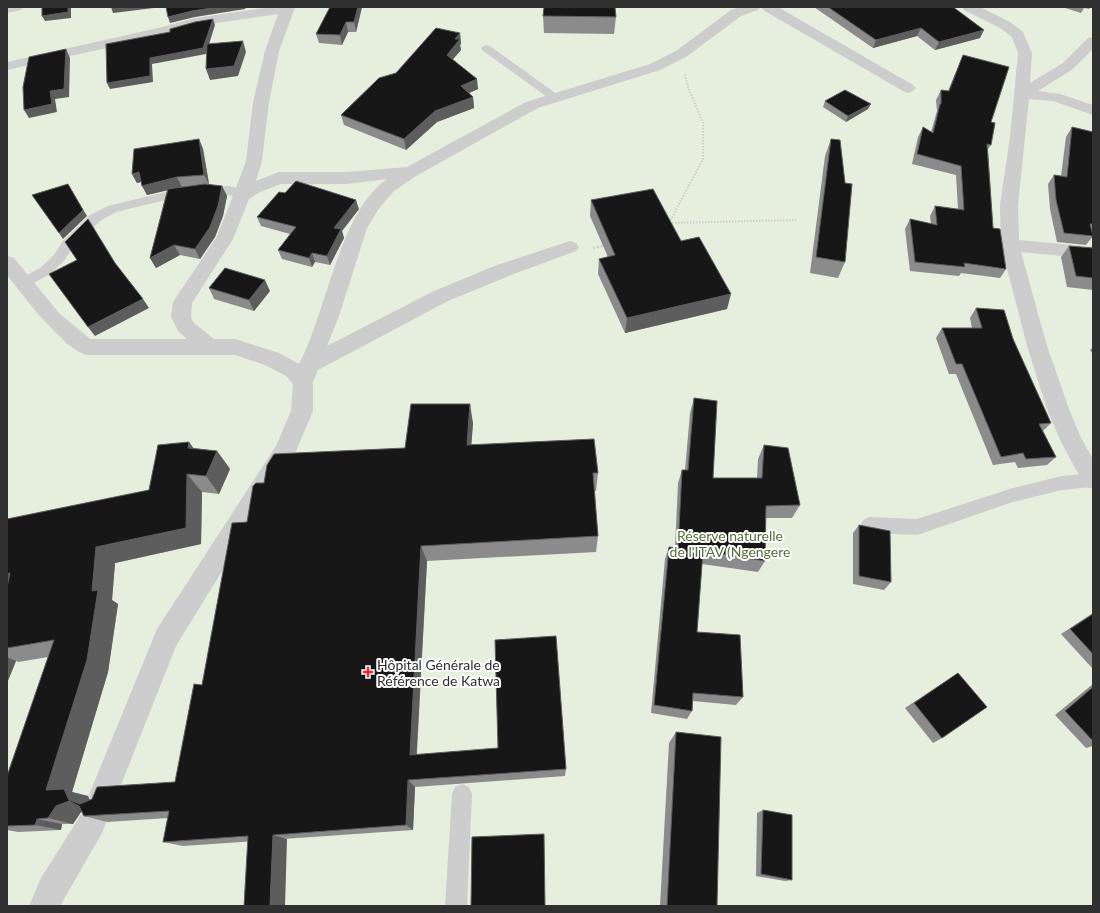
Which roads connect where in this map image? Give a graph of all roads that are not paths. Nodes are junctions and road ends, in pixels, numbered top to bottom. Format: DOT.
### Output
graph roads {
  1 [pos="16,7"];
  2 [pos="720,7"];
  3 [pos="753,7"];
  4 [pos="768,7"];
  5 [pos="287,8"];
  6 [pos="974,8"];
  7 [pos="7,9"];
  8 [pos="718,26"];
  9 [pos="1093,41"];
  10 [pos="486,48"];
  11 [pos="7,66"];
  12 [pos="908,88"];
  13 [pos="1022,94"];
  14 [pos="554,97"];
  15 [pos="1093,110"];
  16 [pos="254,161"];
  17 [pos="410,172"];
  18 [pos="279,178"];
  19 [pos="242,196"];
  20 [pos="1010,244"];
  21 [pos="570,247"];
  22 [pos="1093,254"];
  23 [pos="7,263"];
  24 [pos="25,283"];
  25 [pos="208,346"];
  26 [pos="306,373"];
  27 [pos="1093,480"];
  28 [pos="869,525"];
  29 [pos="462,794"];
  30 [pos="103,795"];
  31 [pos="92,822"];
  32 [pos="44,906"];
  33 [pos="456,906"];
  1 -- 7 [label="street"];
  2 -- 8 [label="street"];
  3 -- 8 [label="street"];
  4 -- 12 [label="street"];
  5 -- 11 [label="street"];
  5 -- 16 [label="street"];
  6 -- 13 [label="street"];
  8 -- 14 [label="street"];
  9 -- 13 [label="street"];
  10 -- 14 [label="lane"];
  13 -- 15 [label="street"];
  13 -- 20 [label="street"];
  14 -- 17 [label="street"];
  16 -- 18 [label="street"];
  16 -- 19 [label="street"];
  17 -- 18 [label="street"];
  17 -- 26 [label="street"];
  18 -- 19 [label="street"];
  19 -- 24 [label="lane"];
  19 -- 25 [label="street"];
  20 -- 22 [label="street"];
  20 -- 27 [label="street"];
  21 -- 26 [label="street"];
  23 -- 24 [label="street"];
  24 -- 25 [label="street"];
  25 -- 26 [label="street"];
  26 -- 30 [label="street"];
  27 -- 28 [label="lane"];
  29 -- 33 [label="lane"];
  31 -- 32 [label="street"];
}
